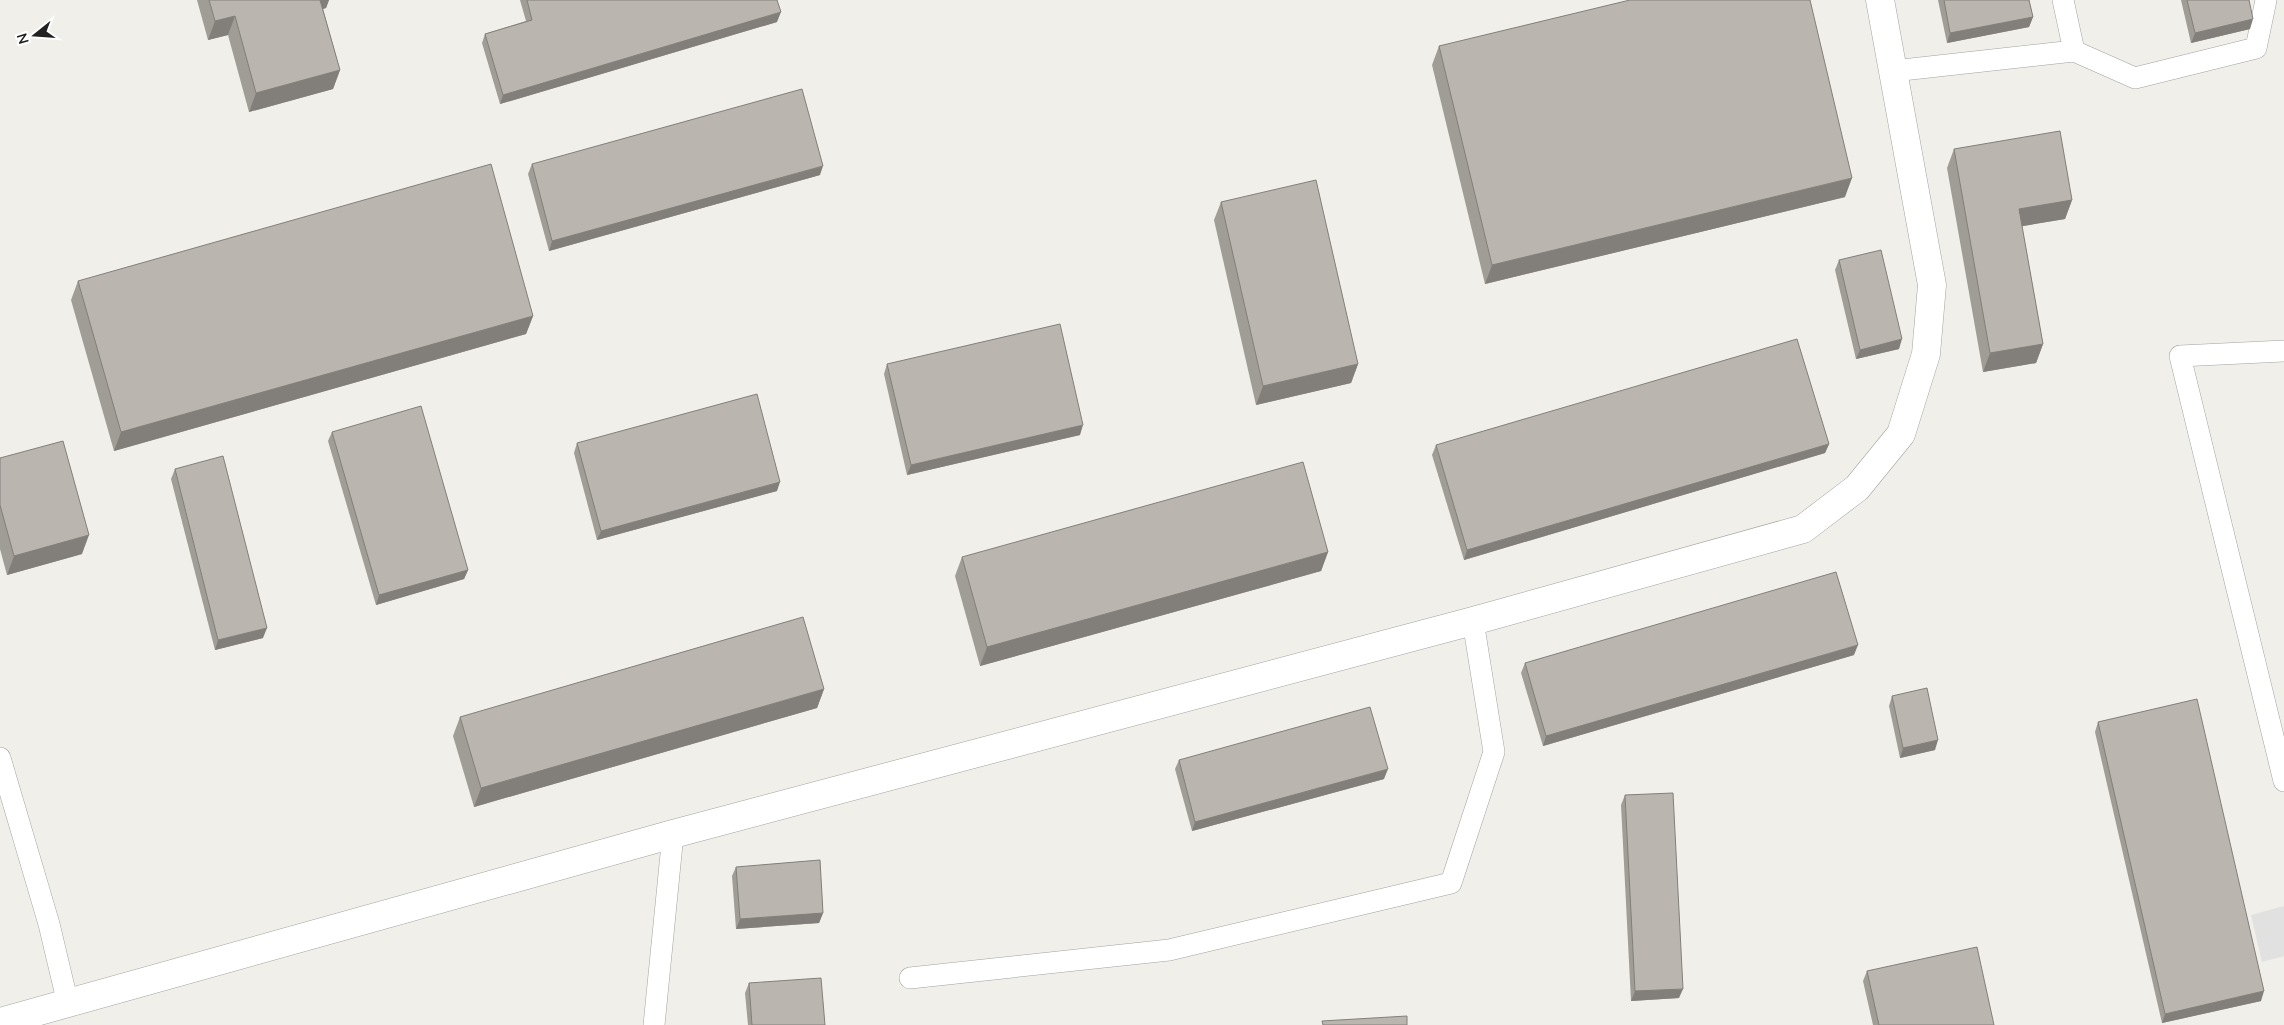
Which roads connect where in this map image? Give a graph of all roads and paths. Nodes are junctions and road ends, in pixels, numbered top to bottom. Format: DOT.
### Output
graph roads {
  1 [pos="1880,0"];
  2 [pos="2063,0"];
  3 [pos="2266,0"];
  4 [pos="2074,51"];
  5 [pos="1893,71"];
  6 [pos="2284,351"];
  7 [pos="1473,621"];
  8 [pos="0,758"];
  9 [pos="2284,781"];
  10 [pos="673,834"];
  11 [pos="910,978"];
  12 [pos="68,1004"];
  13 [pos="0,1022"];
  14 [pos="654,1025"];
  1 -- 5 [label="street"];
  2 -- 4 [label="lane"];
  3 -- 4 [label="lane"];
  4 -- 5 [label="lane"];
  5 -- 7 [label="street"];
  6 -- 9 [label="lane"];
  7 -- 10 [label="street"];
  7 -- 11 [label="lane"];
  8 -- 12 [label="lane"];
  10 -- 12 [label="street"];
  10 -- 14 [label="lane"];
  12 -- 13 [label="street"];
}
